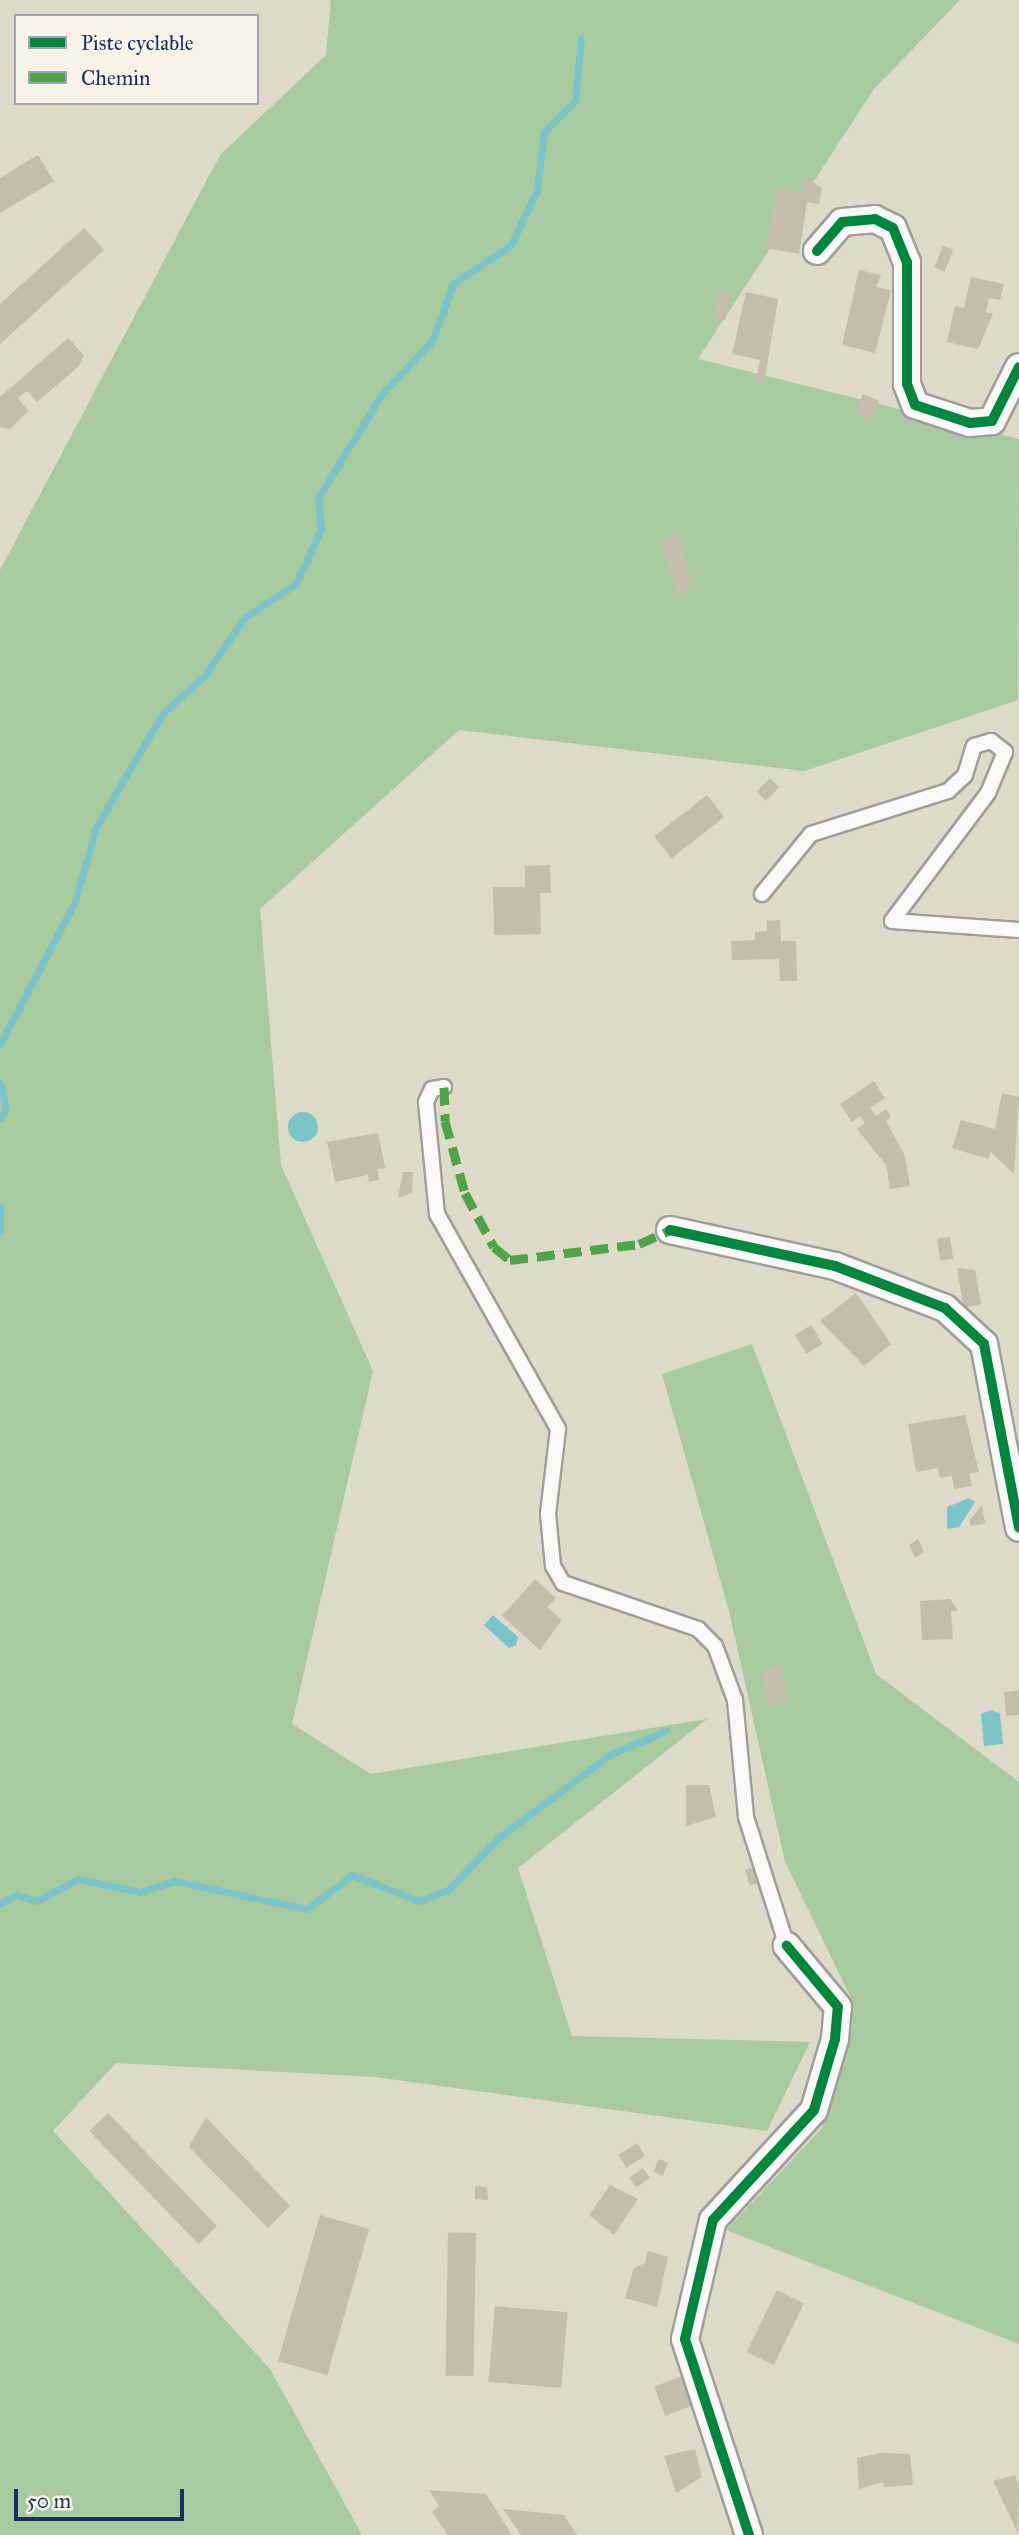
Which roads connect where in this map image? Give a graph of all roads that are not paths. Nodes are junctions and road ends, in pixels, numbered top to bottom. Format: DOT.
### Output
graph roads {
  1 [pos="817,251"];
  2 [pos="1019,367"];
  3 [pos="762,894"];
  4 [pos="1019,930"];
  5 [pos="444,1087"];
  6 [pos="670,1230"];
  7 [pos="1019,1528"];
  8 [pos="787,1945"];
  9 [pos="749,2535"];
  1 -- 2 [label="street"];
  3 -- 4 [label="lane"];
  5 -- 8 [label="lane"];
  6 -- 7 [label="street"];
  8 -- 9 [label="street"];
}
